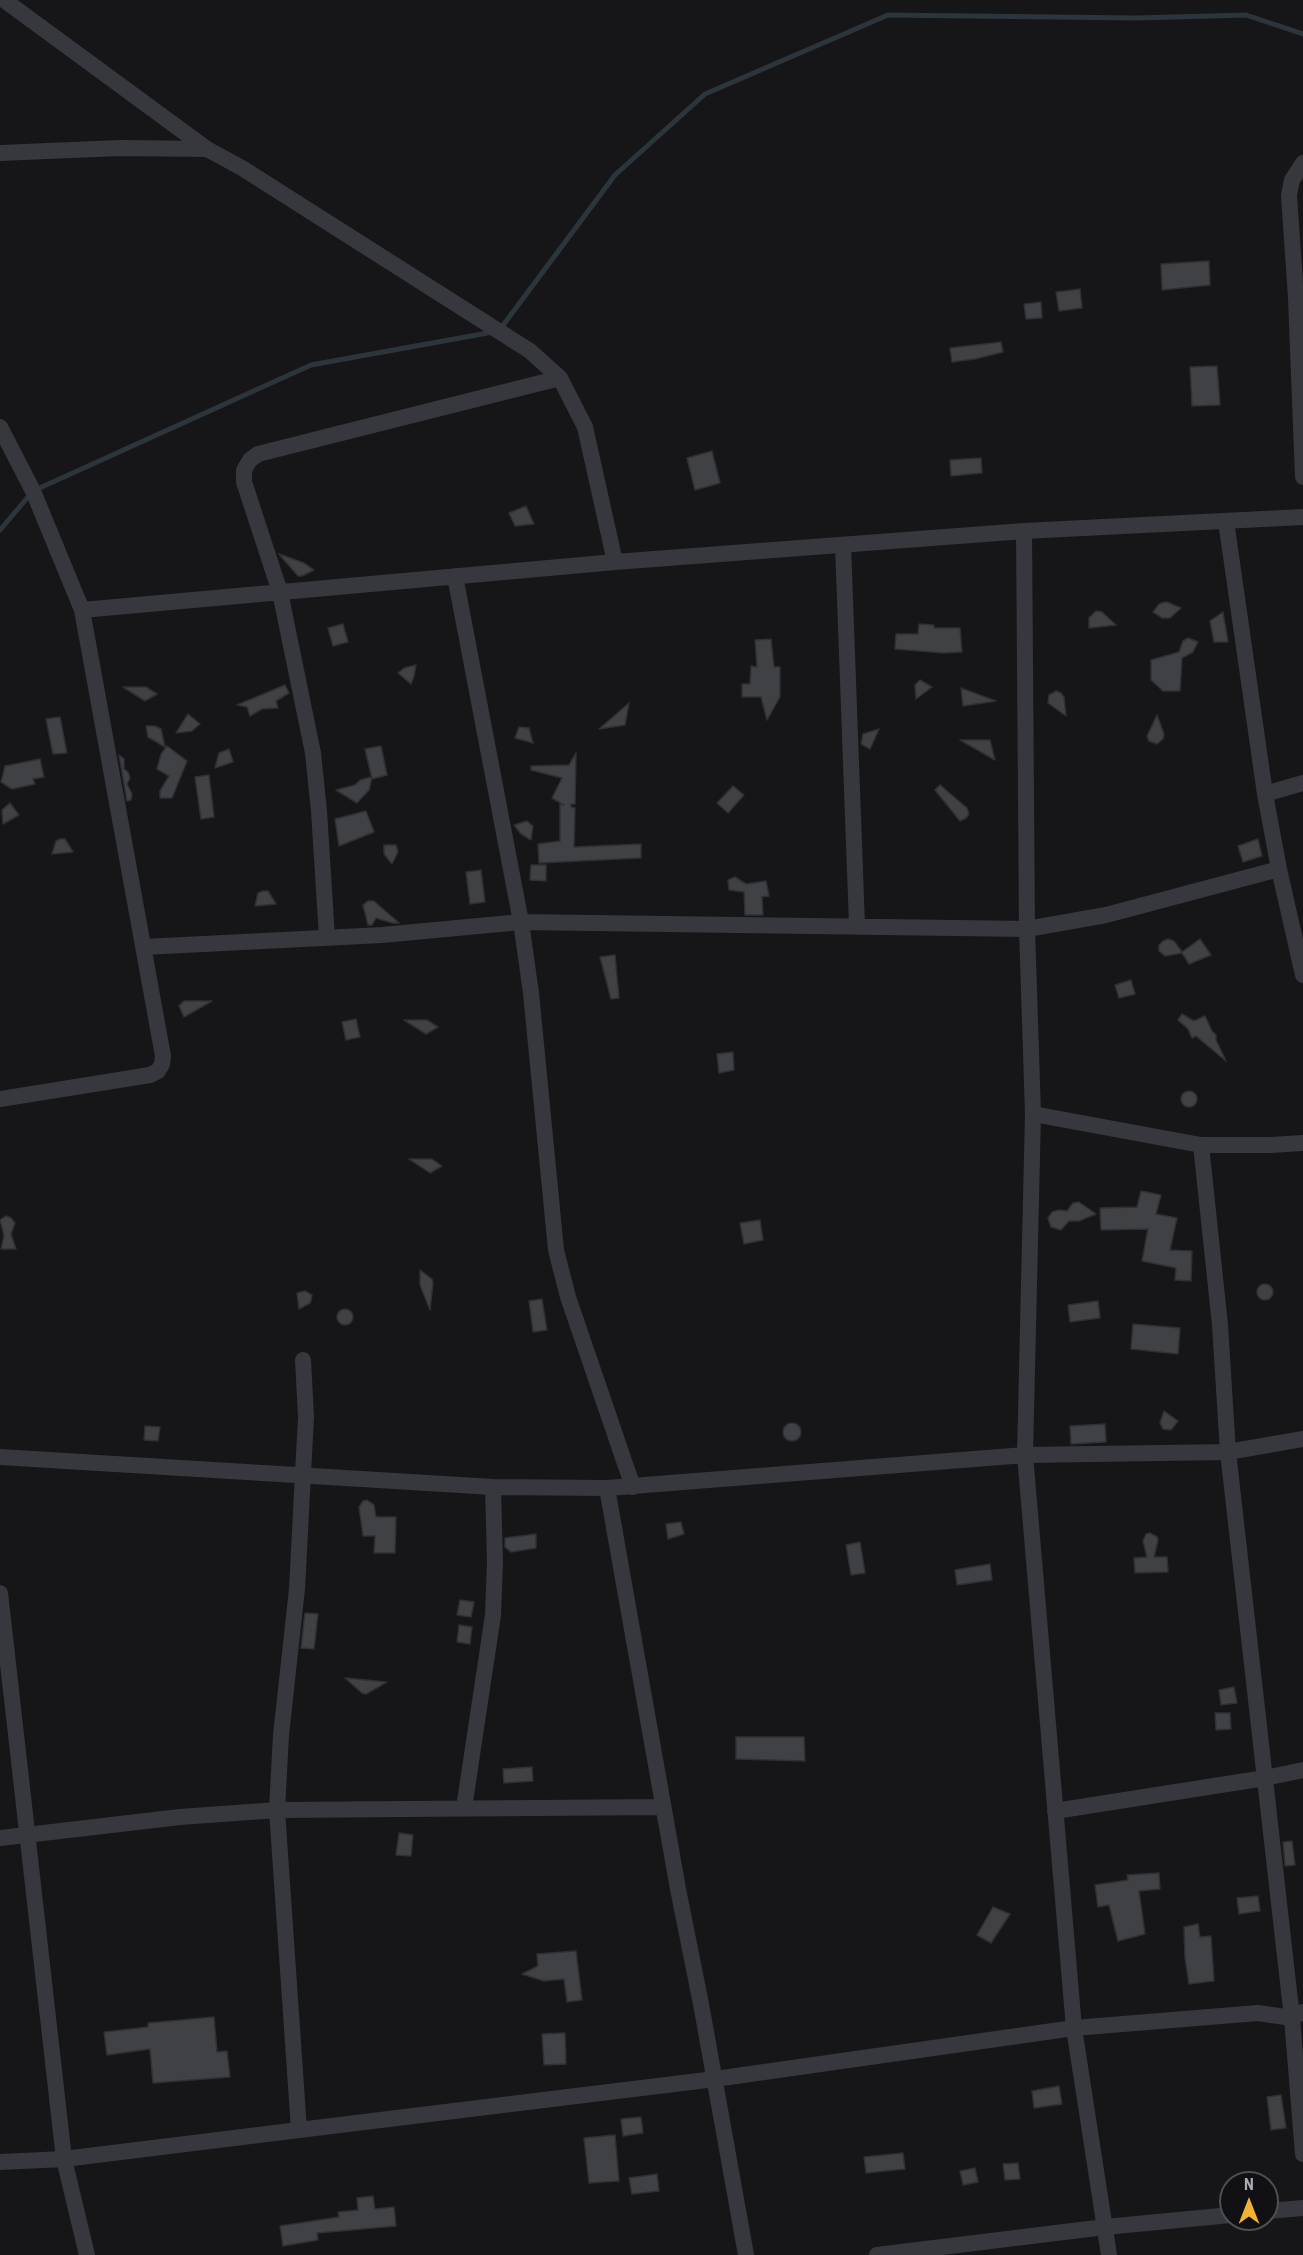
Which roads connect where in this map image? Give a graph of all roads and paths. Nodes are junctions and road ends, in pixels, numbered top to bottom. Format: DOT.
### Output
graph roads {
  1 [pos="4,0"];
  2 [pos="207,149"];
  3 [pos="0,153"];
  4 [pos="1303,164"];
  5 [pos="1299,298"];
  6 [pos="560,378"];
  7 [pos="0,427"];
  8 [pos="1303,477"];
  9 [pos="1303,517"];
  10 [pos="1226,521"];
  11 [pos="1024,531"];
  12 [pos="843,545"];
  13 [pos="615,562"];
  14 [pos="455,576"];
  15 [pos="280,592"];
  16 [pos="82,610"];
  17 [pos="1303,783"];
  18 [pos="1265,794"];
  19 [pos="1279,870"];
  20 [pos="521,922"];
  21 [pos="857,925"];
  22 [pos="1027,929"];
  23 [pos="327,937"];
  24 [pos="144,947"];
  25 [pos="1303,975"];
  26 [pos="0,1099"];
  27 [pos="1033,1114"];
  28 [pos="1303,1143"];
  29 [pos="1201,1145"];
  30 [pos="303,1360"];
  31 [pos="1303,1439"];
  32 [pos="1228,1452"];
  33 [pos="1025,1455"];
  34 [pos="0,1457"];
  35 [pos="303,1475"];
  36 [pos="493,1487"];
  37 [pos="633,1487"];
  38 [pos="607,1488"];
  39 [pos="0,1593"];
  40 [pos="1303,1770"];
  41 [pos="1265,1778"];
  42 [pos="663,1807"];
  43 [pos="464,1808"];
  44 [pos="278,1810"];
  45 [pos="1055,1811"];
  46 [pos="27,1835"];
  47 [pos="0,1838"];
  48 [pos="1298,2015"];
  49 [pos="1074,2028"];
  50 [pos="715,2079"];
  51 [pos="299,2130"];
  52 [pos="1303,2154"];
  53 [pos="64,2159"];
  54 [pos="0,2162"];
  55 [pos="1303,2208"];
  56 [pos="1279,2210"];
  57 [pos="1219,2215"];
  58 [pos="1105,2227"];
  59 [pos="87,2255"];
  60 [pos="746,2255"];
  61 [pos="877,2255"];
  62 [pos="1108,2255"];
  1 -- 2 [label="street"];
  2 -- 3 [label="street"];
  2 -- 6 [label="street"];
  4 -- 5 [label="street"];
  5 -- 8 [label="street"];
  6 -- 13 [label="street"];
  6 -- 15 [label="street"];
  7 -- 16 [label="street"];
  9 -- 10 [label="street"];
  10 -- 11 [label="street"];
  10 -- 18 [label="street"];
  11 -- 12 [label="street"];
  11 -- 22 [label="street"];
  12 -- 13 [label="street"];
  12 -- 21 [label="street"];
  13 -- 14 [label="street"];
  14 -- 15 [label="street"];
  14 -- 20 [label="street"];
  15 -- 16 [label="street"];
  15 -- 23 [label="street"];
  16 -- 24 [label="street"];
  17 -- 18 [label="street"];
  18 -- 19 [label="street"];
  19 -- 22 [label="street"];
  19 -- 25 [label="street"];
  20 -- 21 [label="street"];
  20 -- 23 [label="street"];
  20 -- 37 [label="street"];
  21 -- 22 [label="street"];
  22 -- 27 [label="street"];
  23 -- 24 [label="street"];
  24 -- 26 [label="street"];
  27 -- 29 [label="street"];
  27 -- 33 [label="street"];
  28 -- 29 [label="street"];
  29 -- 32 [label="street"];
  30 -- 35 [label="street"];
  31 -- 32 [label="street"];
  32 -- 33 [label="street"];
  32 -- 41 [label="street"];
  33 -- 37 [label="street"];
  33 -- 45 [label="street"];
  34 -- 35 [label="street"];
  35 -- 36 [label="street"];
  35 -- 44 [label="street"];
  36 -- 38 [label="street"];
  36 -- 43 [label="street"];
  37 -- 38 [label="street"];
  38 -- 42 [label="street"];
  39 -- 46 [label="street"];
  40 -- 41 [label="street"];
  41 -- 45 [label="street"];
  41 -- 48 [label="street"];
  42 -- 43 [label="street"];
  42 -- 50 [label="street"];
  43 -- 44 [label="street"];
  44 -- 46 [label="street"];
  44 -- 51 [label="street"];
  45 -- 49 [label="street"];
  46 -- 47 [label="street"];
  46 -- 53 [label="street"];
  48 -- 49 [label="street"];
  48 -- 52 [label="street"];
  49 -- 50 [label="street"];
  49 -- 58 [label="street"];
  50 -- 51 [label="street"];
  50 -- 60 [label="street"];
  51 -- 53 [label="street"];
  53 -- 54 [label="street"];
  53 -- 59 [label="street"];
  55 -- 56 [label="street"];
  57 -- 58 [label="street"];
  58 -- 61 [label="street"];
  58 -- 62 [label="street"];
}
